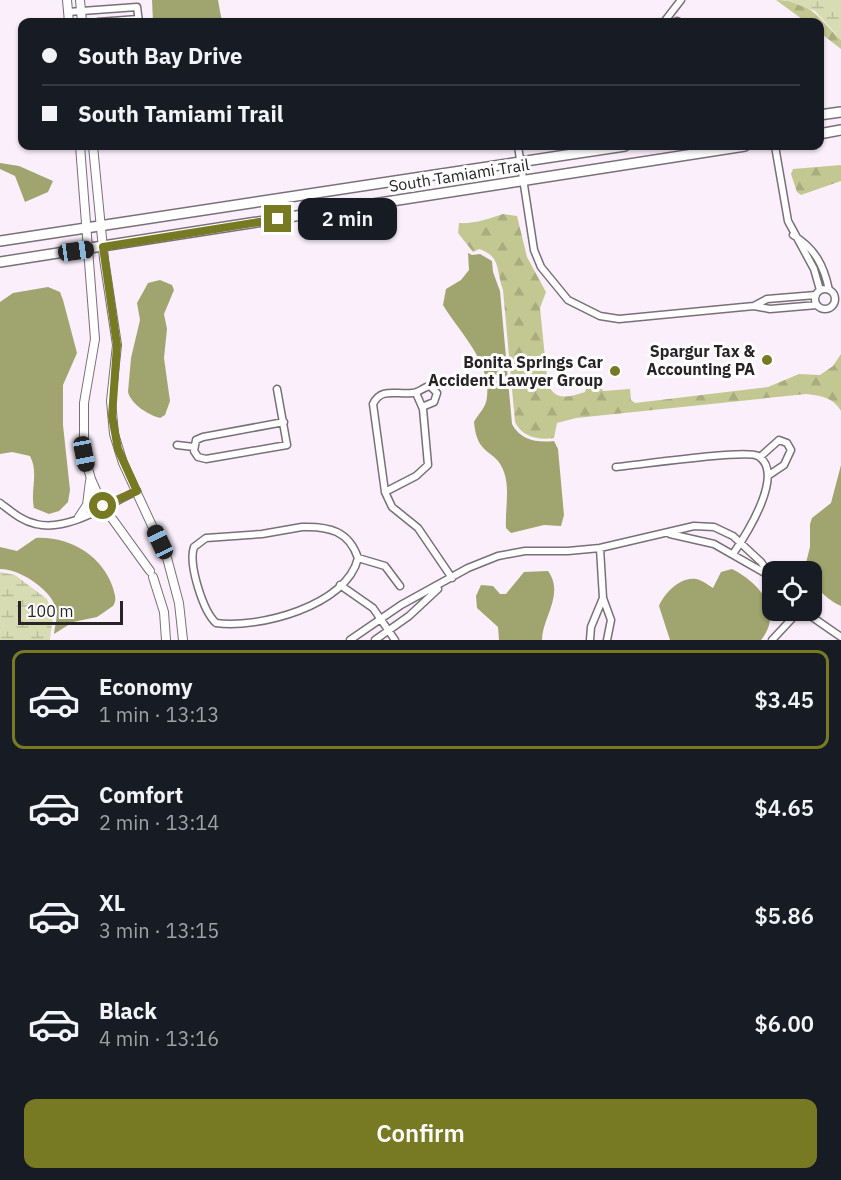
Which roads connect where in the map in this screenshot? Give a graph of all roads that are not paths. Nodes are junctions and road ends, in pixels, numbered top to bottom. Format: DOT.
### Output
graph roads {
  1 [pos="67,0"];
  2 [pos="80,0"];
  3 [pos="681,0"];
  4 [pos="81,11"];
  5 [pos="68,12"];
  6 [pos="69,18"];
  7 [pos="82,18"];
  8 [pos="138,18"];
  9 [pos="667,18"];
  10 [pos="841,112"];
  11 [pos="824,114"];
  12 [pos="841,130"];
  13 [pos="824,133"];
  14 [pos="80,150"];
  15 [pos="93,150"];
  16 [pos="519,150"];
  17 [pos="599,150"];
  18 [pos="719,150"];
  19 [pos="776,150"];
  20 [pos="521,162"];
  21 [pos="523,180"];
  22 [pos="100,226"];
  23 [pos="87,228"];
  24 [pos="793,235"];
  25 [pos="0,241"];
  26 [pos="103,247"];
  27 [pos="88,249"];
  28 [pos="0,262"];
  29 [pos="829,290"];
  30 [pos="818,293"];
  31 [pos="817,305"];
  32 [pos="754,306"];
  33 [pos="277,389"];
  34 [pos="416,393"];
  35 [pos="422,407"];
  36 [pos="284,422"];
  37 [pos="177,446"];
  38 [pos="194,447"];
  39 [pos="760,457"];
  40 [pos="616,467"];
  41 [pos="769,475"];
  42 [pos="90,479"];
  43 [pos="137,491"];
  44 [pos="385,492"];
  45 [pos="0,503"];
  46 [pos="103,506"];
  47 [pos="79,517"];
  48 [pos="666,534"];
  49 [pos="741,542"];
  50 [pos="600,548"];
  51 [pos="733,554"];
  52 [pos="358,558"];
  53 [pos="762,563"];
  54 [pos="762,572"];
  55 [pos="452,578"];
  56 [pos="443,584"];
  57 [pos="340,585"];
  58 [pos="400,586"];
  59 [pos="603,598"];
  60 [pos="380,619"];
  61 [pos="790,621"];
  62 [pos="817,621"];
  63 [pos="389,631"];
  64 [pos="841,637"];
  65 [pos="166,640"];
  66 [pos="183,640"];
  67 [pos="350,640"];
  68 [pos="375,640"];
  69 [pos="395,640"];
  70 [pos="590,640"];
  71 [pos="607,640"];
  72 [pos="772,640"];
  1 -- 5 [label="street"];
  2 -- 4 [label="street"];
  3 -- 9 [label="street"];
  4 -- 5 [label="street"];
  4 -- 7 [label="street"];
  4 -- 8 [label="street"];
  5 -- 6 [label="street"];
  10 -- 11 [label="main road"];
  12 -- 13 [label="main road"];
  14 -- 23 [label="street"];
  15 -- 22 [label="street"];
  16 -- 20 [label="street"];
  17 -- 20 [label="main road, South Tamiami Trail"];
  18 -- 21 [label="main road, South Tamiami Trail"];
  19 -- 24 [label="street"];
  20 -- 21 [label="street"];
  20 -- 22 [label="main road, South Tamiami Trail"];
  21 -- 26 [label="main road, South Tamiami Trail"];
  21 -- 32 [label="street"];
  22 -- 23 [label="main road, South Tamiami Trail"];
  22 -- 26 [label="street"];
  23 -- 25 [label="main road, South Tamiami Trail"];
  23 -- 27 [label="street"];
  24 -- 29 [label="street"];
  24 -- 30 [label="street"];
  26 -- 27 [label="main road, South Tamiami Trail"];
  26 -- 43 [label="street"];
  27 -- 28 [label="main road, South Tamiami Trail"];
  27 -- 42 [label="street"];
  29 -- 30 [label="street"];
  29 -- 31 [label="street"];
  30 -- 31 [label="street"];
  30 -- 32 [label="street"];
  31 -- 32 [label="street"];
  33 -- 36 [label="street"];
  34 -- 35 [label="street"];
  34 -- 35 [label="street"];
  34 -- 44 [label="street"];
  35 -- 44 [label="street"];
  36 -- 38 [label="street"];
  36 -- 38 [label="street"];
  37 -- 38 [label="street"];
  39 -- 40 [label="street"];
  39 -- 41 [label="street"];
  39 -- 41 [label="street"];
  41 -- 49 [label="street"];
  42 -- 46 [label="street"];
  42 -- 47 [label="street"];
  43 -- 46 [label="street"];
  43 -- 66 [label="street"];
  44 -- 55 [label="street"];
  45 -- 47 [label="street"];
  46 -- 47 [label="street"];
  46 -- 65 [label="street"];
  48 -- 49 [label="street"];
  48 -- 50 [label="street"];
  48 -- 51 [label="street"];
  49 -- 51 [label="street"];
  49 -- 53 [label="street"];
  50 -- 55 [label="street"];
  50 -- 59 [label="street"];
  51 -- 54 [label="street"];
  52 -- 57 [label="street"];
  52 -- 57 [label="street"];
  52 -- 58 [label="street"];
  55 -- 56 [label="street"];
  56 -- 60 [label="street"];
  56 -- 63 [label="street"];
  57 -- 60 [label="street"];
  59 -- 70 [label="street"];
  59 -- 71 [label="street"];
  60 -- 63 [label="street"];
  60 -- 67 [label="street"];
  61 -- 72 [label="street"];
  62 -- 64 [label="street"];
  63 -- 68 [label="street"];
  63 -- 69 [label="street"];
}
